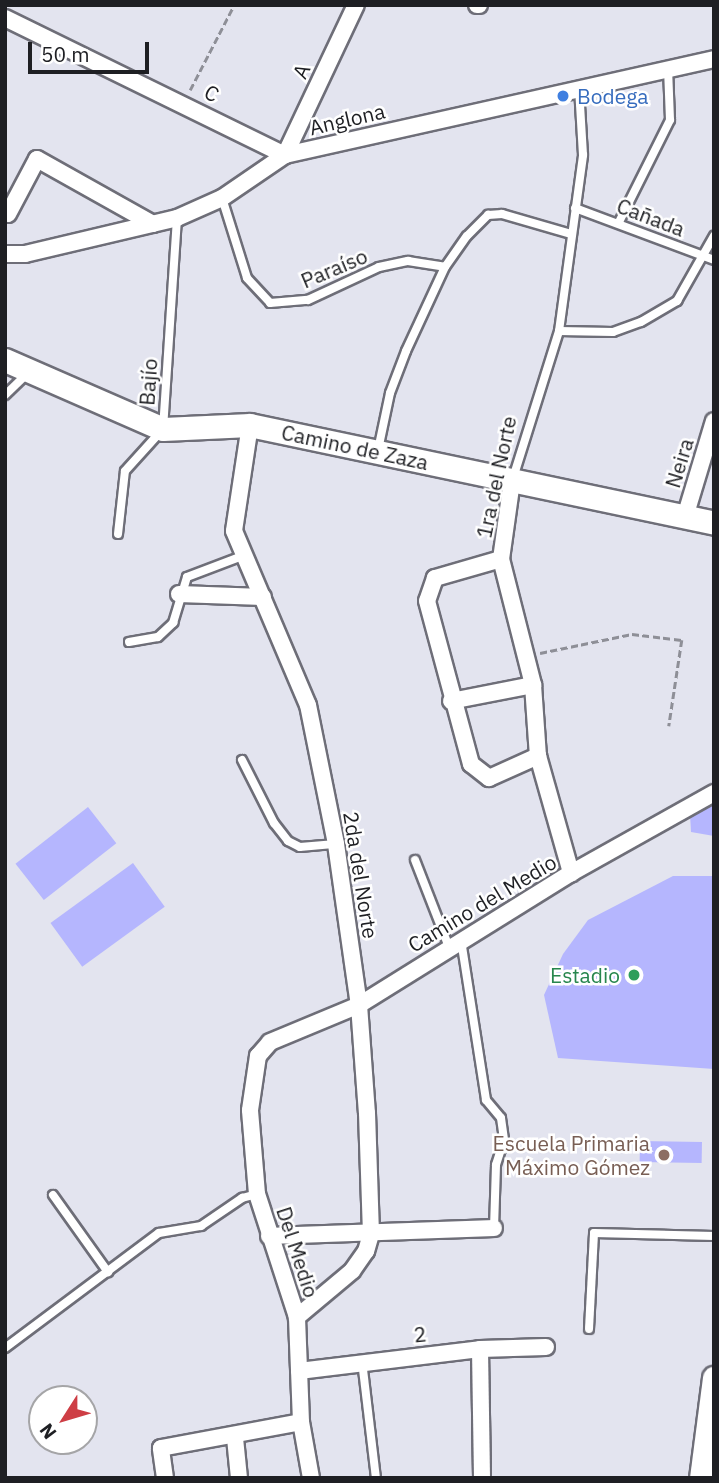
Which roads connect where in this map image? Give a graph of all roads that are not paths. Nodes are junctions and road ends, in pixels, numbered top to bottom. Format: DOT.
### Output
graph roads {
  1 [pos="356,5"];
  2 [pos="5,18"];
  3 [pos="714,59"];
  4 [pos="668,69"];
  5 [pos="579,87"];
  6 [pos="285,155"];
  7 [pos="222,198"];
  8 [pos="575,208"];
  9 [pos="8,214"];
  10 [pos="177,218"];
  11 [pos="619,222"];
  12 [pos="153,224"];
  13 [pos="570,234"];
  14 [pos="714,236"];
  15 [pos="5,254"];
  16 [pos="709,259"];
  17 [pos="445,267"];
  18 [pos="559,331"];
  19 [pos="5,360"];
  20 [pos="29,372"];
  21 [pos="5,395"];
  22 [pos="714,421"];
  23 [pos="250,425"];
  24 [pos="163,429"];
  25 [pos="378,450"];
  26 [pos="512,481"];
  27 [pos="685,517"];
  28 [pos="714,523"];
  29 [pos="118,534"];
  30 [pos="244,555"];
  31 [pos="501,559"];
  32 [pos="179,594"];
  33 [pos="263,597"];
  34 [pos="129,642"];
  35 [pos="533,685"];
  36 [pos="451,701"];
  37 [pos="538,756"];
  38 [pos="242,760"];
  39 [pos="714,793"];
  40 [pos="337,844"];
  41 [pos="415,860"];
  42 [pos="571,873"];
  43 [pos="455,944"];
  44 [pos="359,1005"];
  45 [pos="270,1042"];
  46 [pos="53,1195"];
  47 [pos="257,1195"];
  48 [pos="495,1228"];
  49 [pos="371,1234"];
  50 [pos="270,1236"];
  51 [pos="714,1236"];
  52 [pos="108,1272"];
  53 [pos="297,1317"];
  54 [pos="589,1329"];
  55 [pos="545,1347"];
  56 [pos="5,1348"];
  57 [pos="480,1349"];
  58 [pos="362,1361"];
  59 [pos="299,1371"];
  60 [pos="714,1378"];
  61 [pos="301,1422"];
  62 [pos="235,1438"];
  63 [pos="165,1478"];
  64 [pos="239,1478"];
  65 [pos="311,1478"];
  66 [pos="376,1478"];
  67 [pos="482,1478"];
  68 [pos="701,1478"];
  1 -- 6 [label="street, A"];
  2 -- 6 [label="street, C"];
  3 -- 4 [label="street, Anglona"];
  4 -- 5 [label="street, Anglona"];
  4 -- 11 [label="lane"];
  5 -- 6 [label="street, Anglona"];
  5 -- 8 [label="lane, 1ra del Norte"];
  6 -- 7 [label="street, Anglona"];
  7 -- 10 [label="street, Anglona"];
  7 -- 17 [label="lane, Paraíso"];
  8 -- 11 [label="lane, Cañada"];
  8 -- 13 [label="lane, 1ra del Norte"];
  9 -- 12 [label="street"];
  10 -- 12 [label="street, Anglona"];
  10 -- 24 [label="lane, Bajío"];
  11 -- 16 [label="lane, Cañada"];
  12 -- 15 [label="street, Anglona"];
  13 -- 17 [label="lane"];
  13 -- 18 [label="lane, 1ra del Norte"];
  14 -- 16 [label="lane"];
  16 -- 18 [label="lane"];
  17 -- 25 [label="lane"];
  18 -- 26 [label="lane, 1ra del Norte"];
  19 -- 20 [label="street, Camino de Zaza"];
  20 -- 21 [label="lane"];
  20 -- 24 [label="street, Camino de Zaza"];
  22 -- 27 [label="street, Neira"];
  23 -- 24 [label="street, Camino de Zaza"];
  23 -- 25 [label="street, Camino de Zaza"];
  23 -- 30 [label="street, 2da del Norte"];
  24 -- 29 [label="lane, Bajío"];
  25 -- 26 [label="street, Camino de Zaza"];
  26 -- 27 [label="street, Camino de Zaza"];
  26 -- 31 [label="street, 1ra del Norte"];
  27 -- 28 [label="street, Camino de Zaza"];
  30 -- 32 [label="lane"];
  30 -- 33 [label="street, 2da del Norte"];
  31 -- 35 [label="street, 1ra del Norte"];
  31 -- 36 [label="street"];
  32 -- 33 [label="street"];
  32 -- 34 [label="lane"];
  33 -- 40 [label="street, 2da del Norte"];
  35 -- 36 [label="street"];
  35 -- 37 [label="street, 1ra del Norte"];
  36 -- 37 [label="street"];
  37 -- 42 [label="street, 1ra del Norte"];
  38 -- 40 [label="lane"];
  39 -- 42 [label="street, Camino del Medio"];
  40 -- 44 [label="street, 2da del Norte"];
  41 -- 43 [label="lane"];
  42 -- 43 [label="street, Camino del Medio"];
  43 -- 44 [label="street, Camino del Medio"];
  43 -- 48 [label="lane"];
  44 -- 45 [label="street, Camino del Medio"];
  44 -- 49 [label="street, 2da del Norte"];
  45 -- 47 [label="street, Del Medio"];
  46 -- 52 [label="lane"];
  47 -- 50 [label="street, Del Medio"];
  47 -- 52 [label="lane"];
  48 -- 49 [label="street"];
  49 -- 50 [label="street"];
  49 -- 53 [label="street"];
  50 -- 53 [label="street, Del Medio"];
  51 -- 54 [label="lane"];
  52 -- 56 [label="lane"];
  53 -- 59 [label="street, Del Medio"];
  55 -- 57 [label="street, 2"];
  57 -- 58 [label="street, 2"];
  57 -- 67 [label="street"];
  58 -- 59 [label="street, 2"];
  58 -- 66 [label="lane"];
  59 -- 61 [label="street, Del Medio"];
  60 -- 68 [label="street"];
  61 -- 62 [label="street"];
  61 -- 65 [label="street, Del Medio"];
  62 -- 63 [label="street"];
  62 -- 64 [label="street"];
}
